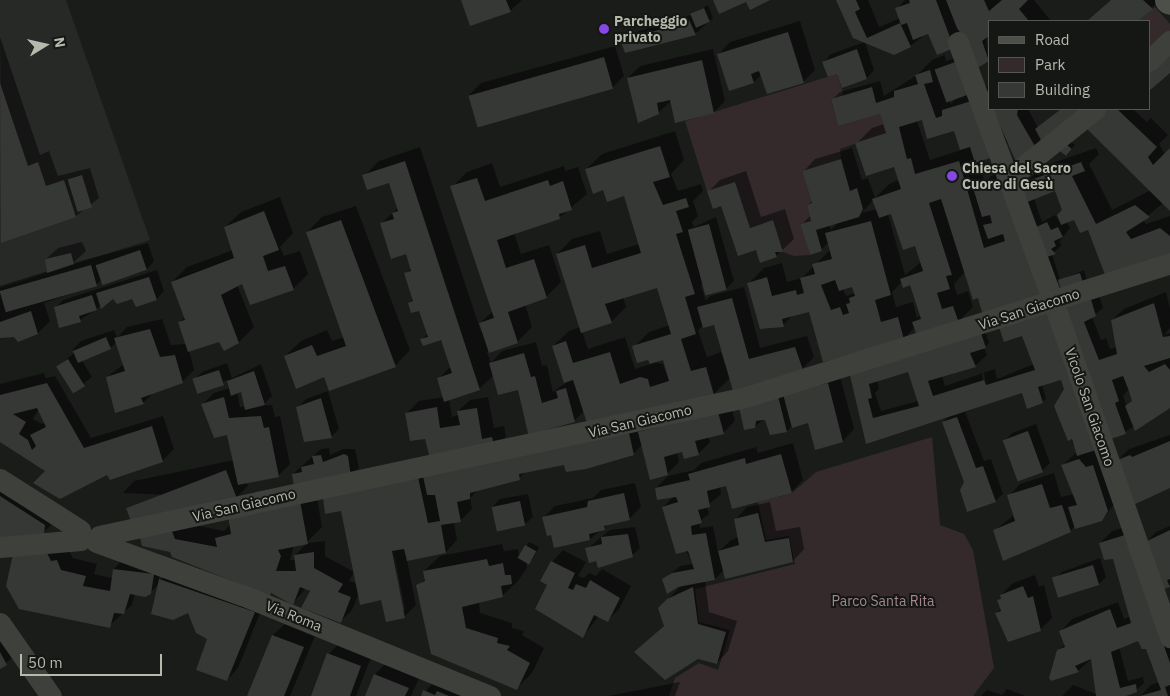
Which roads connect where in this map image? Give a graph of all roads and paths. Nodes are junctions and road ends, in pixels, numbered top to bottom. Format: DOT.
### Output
graph roads {
  1 [pos="1170,41"];
  2 [pos="958,42"];
  3 [pos="1150,60"];
  4 [pos="1094,110"];
  5 [pos="1009,178"];
  6 [pos="1170,263"];
  7 [pos="1053,301"];
  8 [pos="0,479"];
  9 [pos="89,537"];
  10 [pos="0,547"];
  11 [pos="0,623"];
  12 [pos="1170,637"];
  13 [pos="51,696"];
  14 [pos="490,696"];
  1 -- 3 [label="street"];
  2 -- 5 [label="street, Vicolo San Giacomo"];
  4 -- 5 [label="street"];
  5 -- 7 [label="street, Vicolo San Giacomo"];
  6 -- 7 [label="street, Via San Giacomo"];
  7 -- 9 [label="street, Via San Giacomo"];
  7 -- 12 [label="street, Vicolo San Giacomo"];
  8 -- 9 [label="street, Via Roma"];
  9 -- 10 [label="street, Via Roma"];
  9 -- 14 [label="street, Via Roma"];
  11 -- 13 [label="street"];
}
